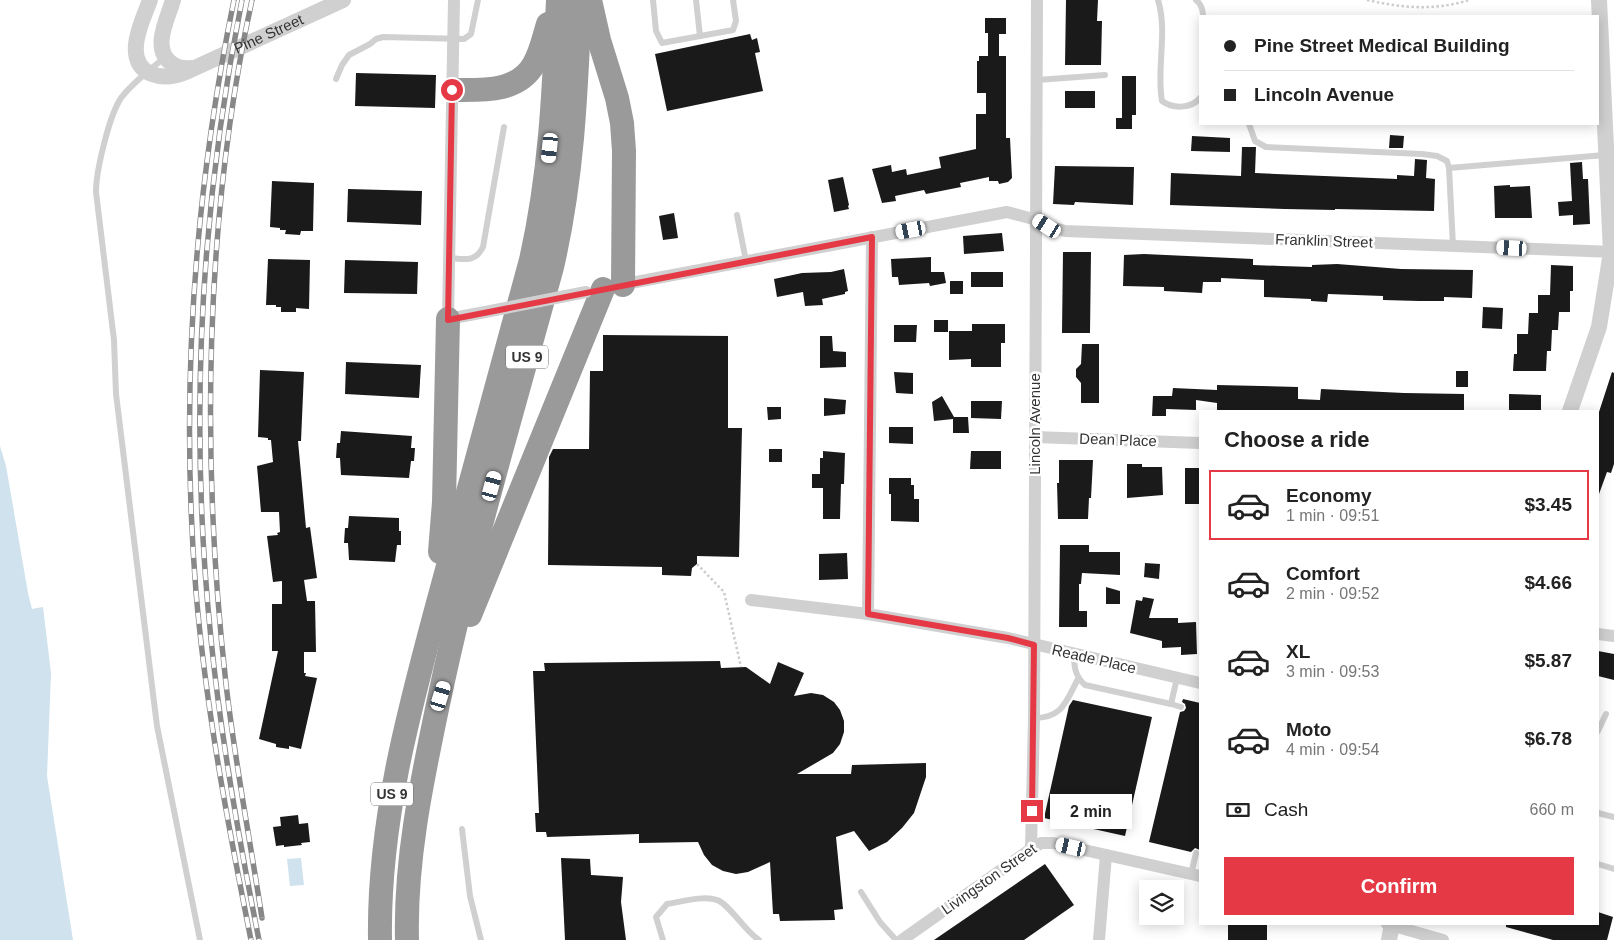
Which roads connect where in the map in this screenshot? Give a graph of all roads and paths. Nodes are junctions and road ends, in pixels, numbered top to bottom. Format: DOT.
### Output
graph roads {
  1 [pos="150,0"];
  2 [pos="173,0"];
  3 [pos="343,0"];
  4 [pos="454,0"];
  5 [pos="478,0"];
  6 [pos="553,0"];
  7 [pos="558,0"];
  8 [pos="580,0"];
  9 [pos="590,0"];
  10 [pos="653,0"];
  11 [pos="696,0"];
  12 [pos="733,0"];
  13 [pos="1037,0"];
  14 [pos="1158,0"];
  15 [pos="1196,0"];
  16 [pos="1367,0"];
  17 [pos="1469,0"];
  18 [pos="1599,0"];
  19 [pos="1203,15"];
  20 [pos="1599,17"];
  21 [pos="700,36"];
  22 [pos="454,39"];
  23 [pos="165,57"];
  24 [pos="193,68"];
  25 [pos="148,72"];
  26 [pos="1105,75"];
  27 [pos="336,79"];
  28 [pos="1037,80"];
  29 [pos="452,90"];
  30 [pos="1199,99"];
  31 [pos="1250,125"];
  32 [pos="504,127"];
  33 [pos="1607,155"];
  34 [pos="1449,168"];
  35 [pos="737,215"];
  36 [pos="1037,220"];
  37 [pos="872,237"];
  38 [pos="1453,246"];
  39 [pos="1613,252"];
  40 [pos="449,258"];
  41 [pos="746,261"];
  42 [pos="604,288"];
  43 [pos="448,320"];
  44 [pos="1570,410"];
  45 [pos="1035,437"];
  46 [pos="1199,443"];
  47 [pos="697,564"];
  48 [pos="751,600"];
  49 [pos="868,614"];
  50 [pos="1599,634"];
  51 [pos="1614,636"];
  52 [pos="1034,645"];
  53 [pos="425,650"];
  54 [pos="1074,654"];
  55 [pos="741,667"];
  56 [pos="1177,678"];
  57 [pos="1078,679"];
  58 [pos="1199,683"];
  59 [pos="1171,704"];
  60 [pos="1181,707"];
  61 [pos="437,709"];
  62 [pos="1606,714"];
  63 [pos="1034,718"];
  64 [pos="1599,729"];
  65 [pos="1599,813"];
  66 [pos="1614,817"];
  67 [pos="462,829"];
  68 [pos="1031,848"];
  69 [pos="1196,853"];
  70 [pos="1106,855"];
  71 [pos="1599,864"];
  72 [pos="1614,869"];
  73 [pos="1196,875"];
  74 [pos="862,892"];
  75 [pos="1390,928"];
  76 [pos="1415,936"];
  77 [pos="200,940"];
  78 [pos="380,940"];
  79 [pos="407,940"];
  80 [pos="481,940"];
  81 [pos="663,940"];
  82 [pos="759,940"];
  83 [pos="896,940"];
  84 [pos="902,940"];
  85 [pos="1099,940"];
  86 [pos="1443,940"];
  1 -- 25 [label="street"];
  2 -- 23 [label="street"];
  3 -- 24 [label="street, Pine Street"];
  4 -- 22 [label="street"];
  5 -- 22 [label="lane"];
  6 -- 29 [label="highway"];
  7 -- 53 [label="highway, US 9"];
  8 -- 61 [label="highway, US 9"];
  9 -- 42 [label="highway"];
  10 -- 21 [label="lane"];
  11 -- 21 [label="lane"];
  12 -- 21 [label="lane"];
  13 -- 28 [label="street, Lincoln Avenue"];
  14 -- 30 [label="lane"];
  15 -- 19 [label="lane"];
  16 -- 17 [label="path"];
  18 -- 20 [label="street"];
  20 -- 33 [label="street"];
  22 -- 27 [label="lane"];
  22 -- 29 [label="street"];
  23 -- 24 [label="street"];
  23 -- 25 [label="lane"];
  24 -- 25 [label="street, Pine Street"];
  25 -- 77 [label="lane"];
  26 -- 28 [label="lane"];
  28 -- 36 [label="street, Lincoln Avenue"];
  29 -- 40 [label="street"];
  31 -- 34 [label="lane"];
  32 -- 40 [label="lane"];
  33 -- 34 [label="lane"];
  33 -- 39 [label="street"];
  34 -- 38 [label="lane"];
  35 -- 41 [label="lane"];
  36 -- 37 [label="street, Franklin Street"];
  36 -- 38 [label="street, Franklin Street"];
  36 -- 45 [label="street, Lincoln Avenue"];
  37 -- 41 [label="street, Franklin Street"];
  37 -- 49 [label="street"];
  38 -- 39 [label="street, Franklin Street"];
  39 -- 44 [label="street"];
  40 -- 43 [label="street"];
  41 -- 42 [label="street, Franklin Street"];
  42 -- 43 [label="street, Franklin Street, bridge"];
  42 -- 61 [label="highway"];
  43 -- 53 [label="highway"];
  45 -- 46 [label="street, Dean Place"];
  45 -- 52 [label="street, Lincoln Avenue"];
  47 -- 55 [label="path"];
  48 -- 49 [label="street, Reade Place"];
  49 -- 52 [label="street, Reade Place"];
  50 -- 51 [label="street"];
  52 -- 54 [label="street, Reade Place"];
  52 -- 63 [label="street, Lincoln Avenue"];
  53 -- 78 [label="highway, US 9"];
  54 -- 56 [label="street, Reade Place"];
  54 -- 57 [label="lane"];
  56 -- 58 [label="street, Reade Place"];
  56 -- 59 [label="lane"];
  57 -- 59 [label="lane"];
  57 -- 63 [label="lane"];
  59 -- 60 [label="lane"];
  61 -- 79 [label="highway, US 9"];
  62 -- 64 [label="lane"];
  63 -- 68 [label="street, Lincoln Avenue"];
  65 -- 66 [label="lane"];
  67 -- 80 [label="lane"];
  68 -- 70 [label="street, Livingston Street"];
  68 -- 84 [label="street, Livingston Street"];
  69 -- 73 [label="lane"];
  70 -- 73 [label="street, Livingston Street"];
  70 -- 85 [label="street"];
  71 -- 72 [label="lane"];
  74 -- 83 [label="lane"];
  75 -- 76 [label="street"];
  76 -- 86 [label="street"];
  81 -- 82 [label="lane"];
}
